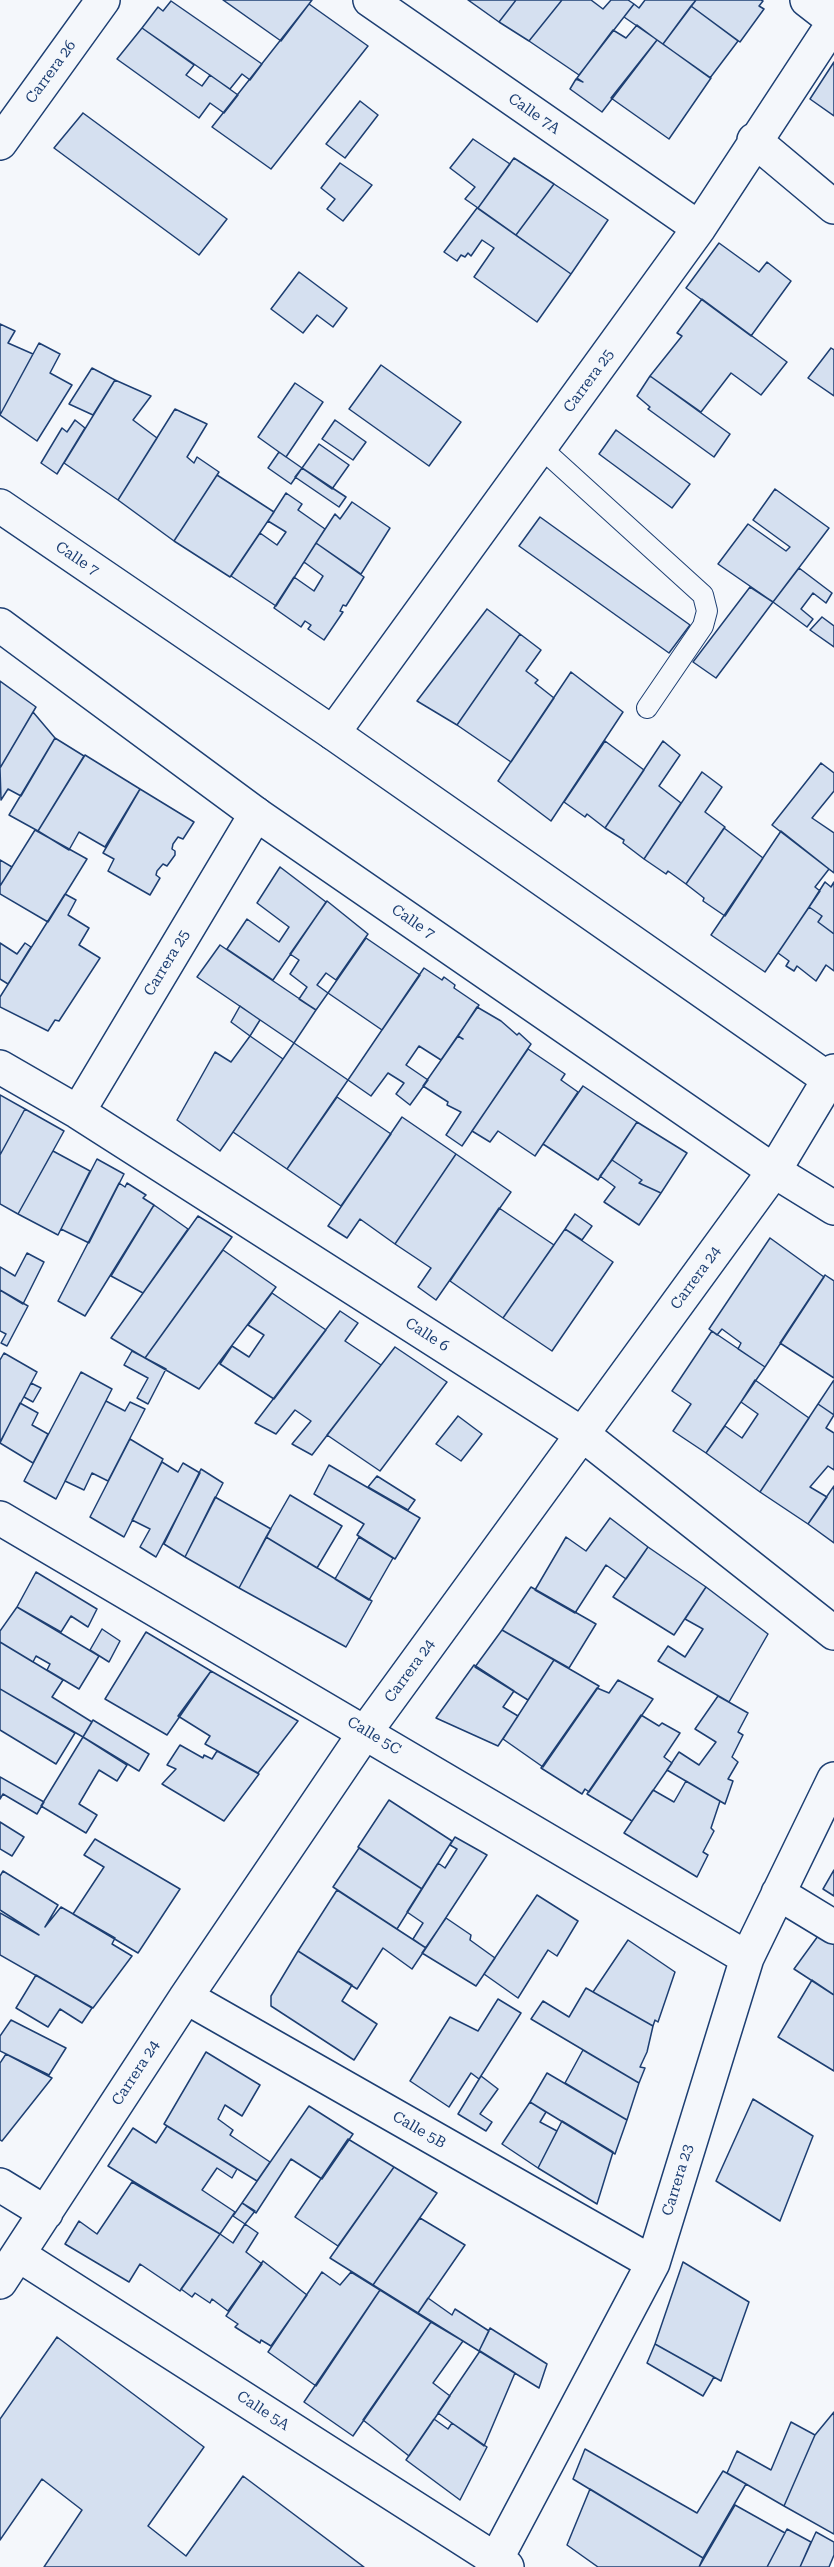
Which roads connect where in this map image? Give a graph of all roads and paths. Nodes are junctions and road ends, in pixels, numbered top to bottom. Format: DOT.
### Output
graph roads {
  1 [pos="103,0"];
  2 [pos="370,0"];
  3 [pos="807,0"];
  4 [pos="834,21"];
  5 [pos="754,140"];
  6 [pos="0,143"];
  7 [pos="834,207"];
  8 [pos="699,228"];
  9 [pos="540,447"];
  10 [pos="0,506"];
  11 [pos="0,625"];
  12 [pos="647,708"];
  13 [pos="333,734"];
  14 [pos="256,814"];
  15 [pos="0,1068"];
  16 [pos="832,1078"];
  17 [pos="78,1112"];
  18 [pos="774,1171"];
  19 [pos="834,1208"];
  20 [pos="582,1434"];
  21 [pos="0,1519"];
  22 [pos="834,1633"];
  23 [pos="366,1731"];
  24 [pos="834,1779"];
  25 [pos="778,1893"];
  26 [pos="834,1928"];
  27 [pos="747,1958"];
  28 [pos="186,1997"];
  29 [pos="0,2185"];
  30 [pos="46,2213"];
  31 [pos="19,2255"];
  32 [pos="652,2263"];
  33 [pos="0,2282"];
  34 [pos="498,2565"];
  1 -- 6 [label="street, Carrera 26"];
  2 -- 8 [label="street, Calle 7A"];
  3 -- 4 [label="street"];
  4 -- 5 [label="street, Carrera 25"];
  5 -- 7 [label="street"];
  5 -- 8 [label="street, Carrera 25"];
  8 -- 9 [label="street, Carrera 25"];
  9 -- 12 [label="lane"];
  9 -- 13 [label="street, Carrera 25"];
  10 -- 13 [label="street, Calle 7"];
  11 -- 14 [label="street, Calle 7"];
  13 -- 16 [label="street, Calle 7"];
  14 -- 17 [label="street, Carrera 25"];
  14 -- 18 [label="street, Calle 7"];
  15 -- 17 [label="street, Calle 6"];
  16 -- 18 [label="street, Carrera 24"];
  17 -- 20 [label="street, Calle 6"];
  18 -- 19 [label="street, Calle 7"];
  18 -- 20 [label="street, Carrera 24"];
  20 -- 22 [label="street, Calle 6"];
  20 -- 23 [label="street, Carrera 24"];
  21 -- 23 [label="street, Calle 5C"];
  23 -- 27 [label="street, Calle 5C"];
  23 -- 28 [label="street, Carrera 24"];
  24 -- 25 [label="street, Carrera 23"];
  25 -- 26 [label="street"];
  25 -- 27 [label="street, Carrera 23"];
  27 -- 32 [label="street, Carrera 23"];
  28 -- 30 [label="street, Carrera 24"];
  28 -- 32 [label="street, Calle 5B"];
  29 -- 30 [label="street"];
  30 -- 31 [label="street, Carrera 24"];
  31 -- 33 [label="street, Carrera 24"];
  31 -- 34 [label="street, Calle 5A"];
  32 -- 34 [label="street, Carrera 23"];
}
